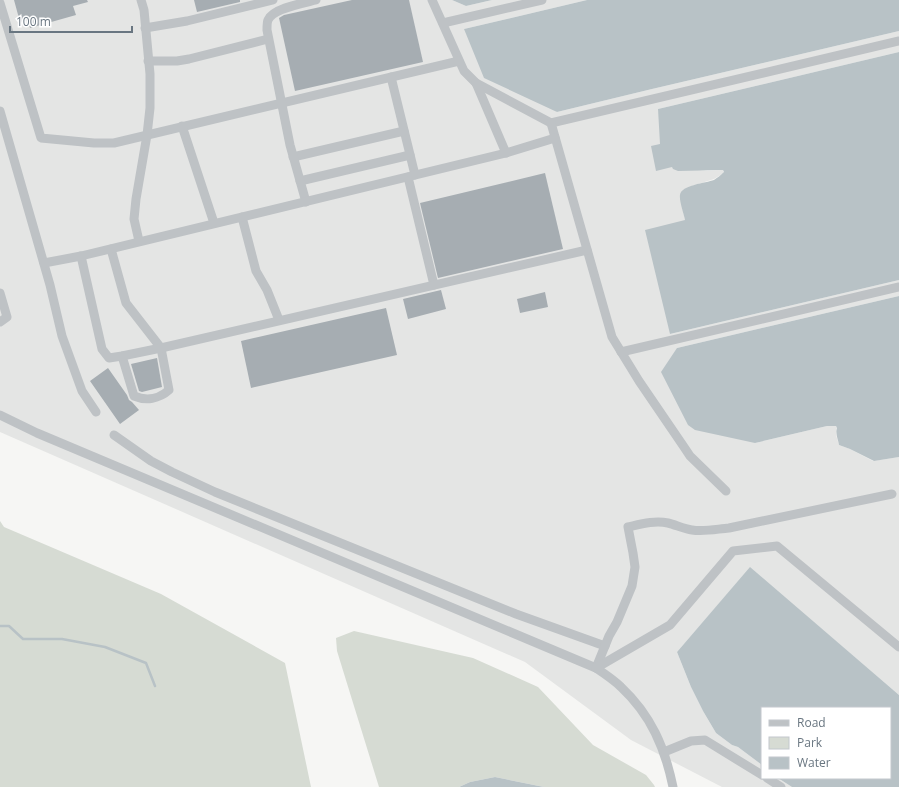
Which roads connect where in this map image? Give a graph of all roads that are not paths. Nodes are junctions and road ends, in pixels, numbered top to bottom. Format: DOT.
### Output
graph roads {
  1 [pos="141,0"];
  2 [pos="273,0"];
  3 [pos="316,0"];
  4 [pos="432,0"];
  5 [pos="542,0"];
  6 [pos="0,3"];
  7 [pos="443,23"];
  8 [pos="145,28"];
  9 [pos="268,39"];
  10 [pos="899,40"];
  11 [pos="459,60"];
  12 [pos="148,61"];
  13 [pos="390,77"];
  14 [pos="476,83"];
  15 [pos="281,103"];
  16 [pos="0,111"];
  17 [pos="551,123"];
  18 [pos="182,126"];
  19 [pos="404,131"];
  20 [pos="147,135"];
  21 [pos="555,138"];
  22 [pos="506,153"];
  23 [pos="410,155"];
  24 [pos="294,157"];
  25 [pos="411,176"];
  26 [pos="300,181"];
  27 [pos="306,202"];
  28 [pos="242,217"];
  29 [pos="214,223"];
  30 [pos="139,241"];
  31 [pos="110,249"];
  32 [pos="587,250"];
  33 [pos="81,256"];
  34 [pos="44,263"];
  35 [pos="434,285"];
  36 [pos="899,287"];
  37 [pos="0,293"];
  38 [pos="279,320"];
  39 [pos="0,322"];
  40 [pos="161,348"];
  41 [pos="621,352"];
  42 [pos="122,356"];
  43 [pos="96,412"];
  44 [pos="0,415"];
  45 [pos="114,435"];
  46 [pos="726,491"];
  47 [pos="892,494"];
  48 [pos="605,646"];
  49 [pos="899,647"];
  50 [pos="596,668"];
  51 [pos="664,752"];
  52 [pos="761,774"];
  53 [pos="769,779"];
  54 [pos="673,787"];
  55 [pos="781,787"];
  1 -- 8 [label="street"];
  2 -- 8 [label="street"];
  3 -- 9 [label="street"];
  4 -- 7 [label="street"];
  5 -- 7 [label="street"];
  6 -- 20 [label="street"];
  7 -- 11 [label="street"];
  8 -- 12 [label="street"];
  9 -- 12 [label="street"];
  9 -- 15 [label="street"];
  10 -- 17 [label="street"];
  11 -- 13 [label="street"];
  11 -- 14 [label="street"];
  12 -- 20 [label="street"];
  13 -- 15 [label="street"];
  13 -- 19 [label="street"];
  14 -- 17 [label="street"];
  14 -- 22 [label="street"];
  15 -- 18 [label="street"];
  15 -- 24 [label="street"];
  16 -- 34 [label="street"];
  17 -- 21 [label="street"];
  18 -- 20 [label="street"];
  18 -- 29 [label="street"];
  19 -- 23 [label="street"];
  19 -- 24 [label="street"];
  20 -- 30 [label="street"];
  21 -- 22 [label="street"];
  21 -- 32 [label="street"];
  22 -- 25 [label="street"];
  23 -- 25 [label="street"];
  23 -- 26 [label="street"];
  24 -- 26 [label="street"];
  25 -- 27 [label="street"];
  25 -- 35 [label="street"];
  26 -- 27 [label="street"];
  27 -- 28 [label="street"];
  28 -- 29 [label="street"];
  28 -- 38 [label="street"];
  29 -- 30 [label="street"];
  30 -- 31 [label="street"];
  31 -- 33 [label="street"];
  31 -- 40 [label="street"];
  32 -- 35 [label="street"];
  32 -- 41 [label="street"];
  33 -- 34 [label="street"];
  33 -- 42 [label="street"];
  34 -- 43 [label="street"];
  35 -- 38 [label="street"];
  36 -- 41 [label="street"];
  37 -- 39 [label="street"];
  38 -- 40 [label="street"];
  40 -- 42 [label="street"];
  40 -- 42 [label="street"];
  41 -- 46 [label="street"];
  44 -- 50 [label="street"];
  45 -- 48 [label="street"];
  47 -- 48 [label="street"];
  48 -- 50 [label="street"];
  49 -- 50 [label="street"];
  50 -- 51 [label="street"];
  51 -- 52 [label="street"];
  51 -- 54 [label="street"];
  53 -- 55 [label="street"];
}
